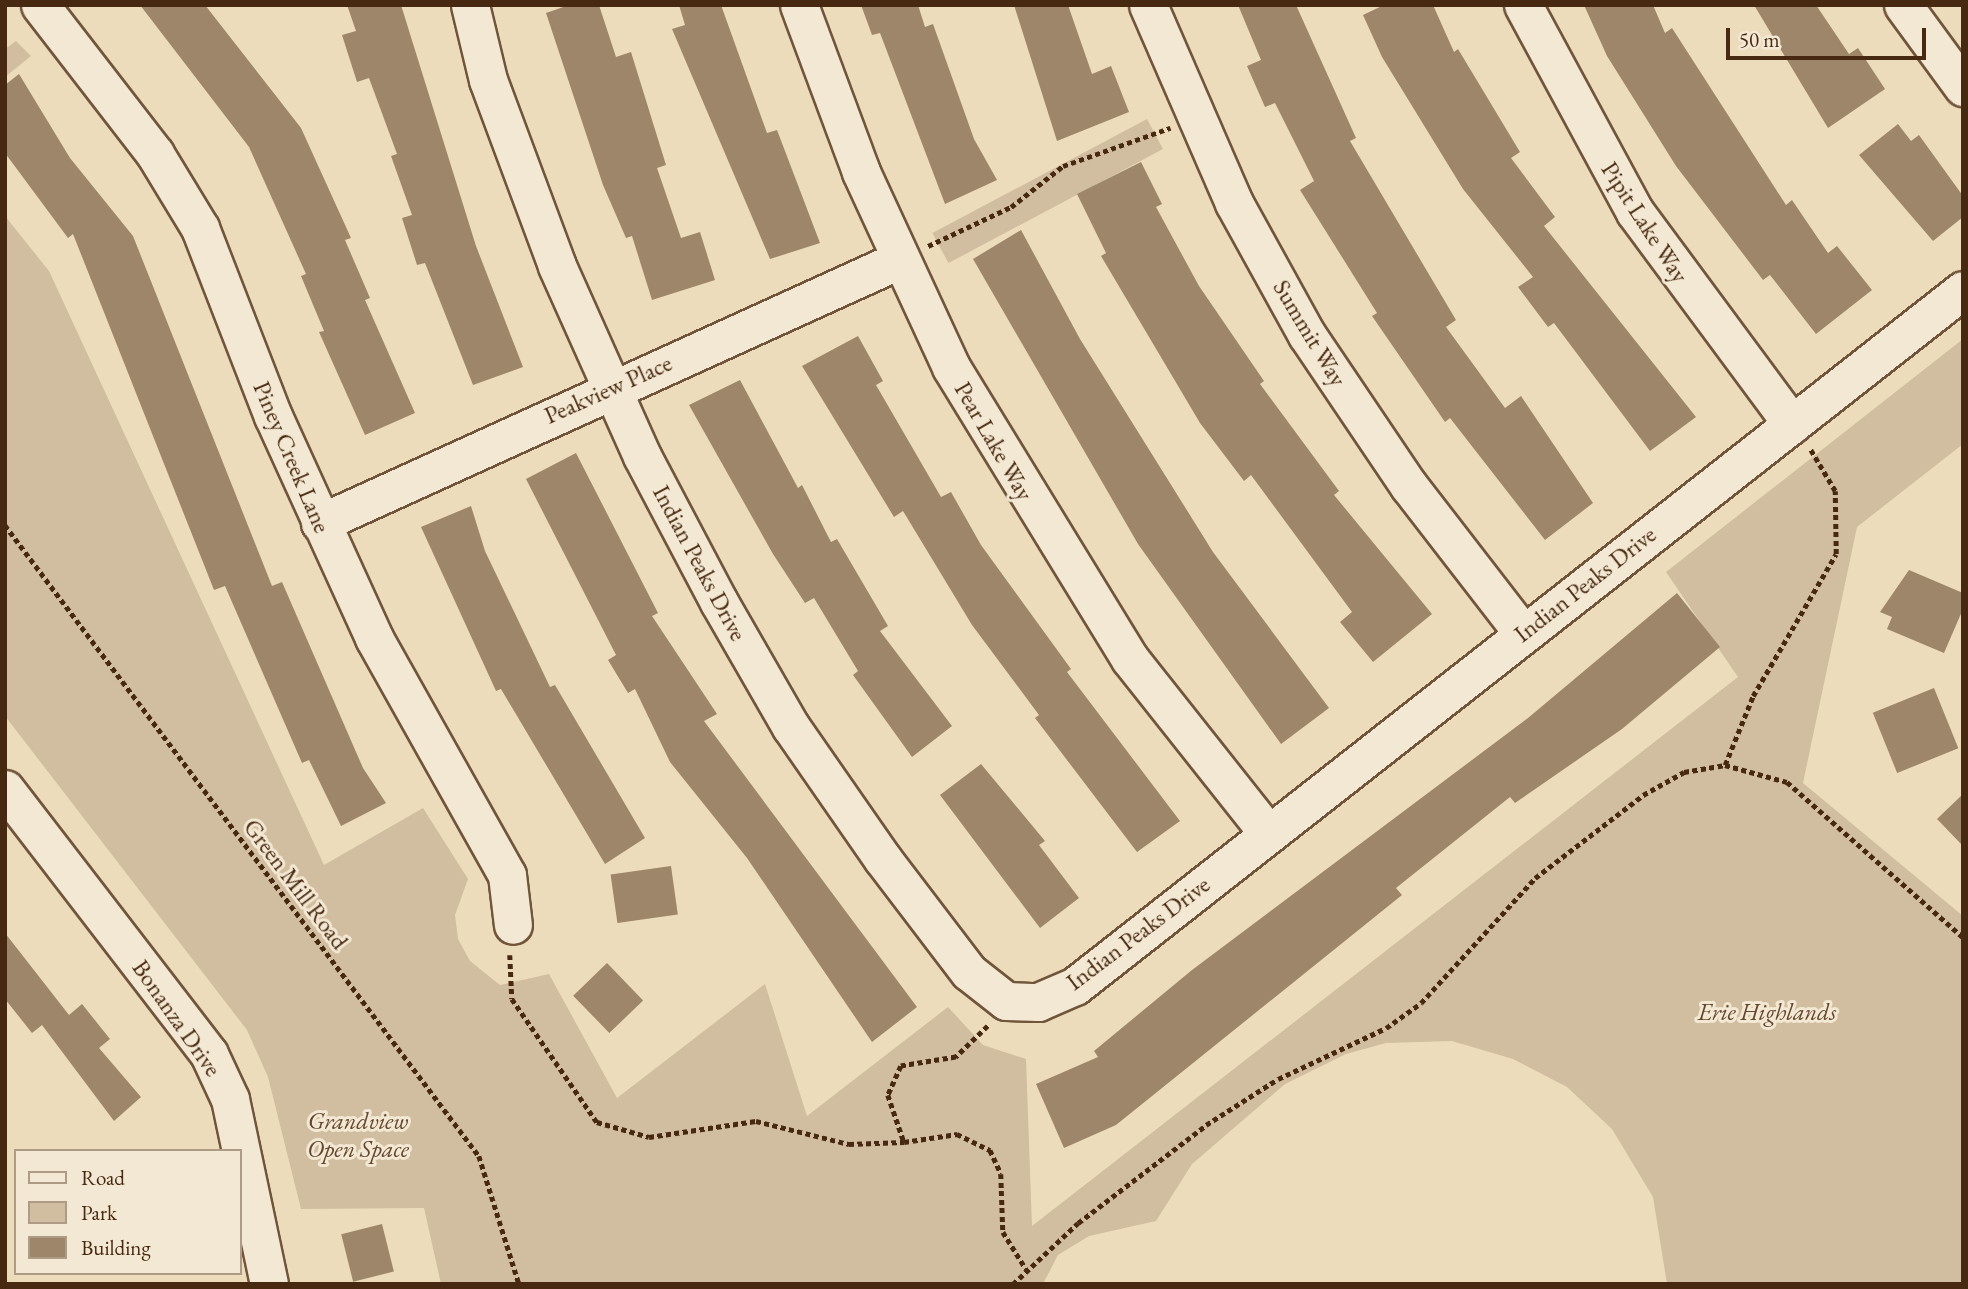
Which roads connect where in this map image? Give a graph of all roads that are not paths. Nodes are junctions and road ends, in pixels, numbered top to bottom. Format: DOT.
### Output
graph roads {
  1 [pos="40,5"];
  2 [pos="470,5"];
  3 [pos="799,5"];
  4 [pos="1147,5"];
  5 [pos="1523,5"];
  6 [pos="1903,5"];
  7 [pos="1963,87"];
  8 [pos="899,260"];
  9 [pos="1963,290"];
  10 [pos="611,387"];
  11 [pos="1798,432"];
  12 [pos="320,523"];
  13 [pos="1522,632"];
  14 [pos="5,789"];
  15 [pos="1268,832"];
  16 [pos="513,925"];
  17 [pos="241,1149"];
  18 [pos="242,1155"];
  19 [pos="269,1284"];
  1 -- 12 [label="street, Piney Creek Lane"];
  2 -- 10 [label="street, Indian Peaks Drive"];
  3 -- 8 [label="street, Pear Lake Way"];
  4 -- 13 [label="street, Summit Way"];
  5 -- 11 [label="street, Pipit Lake Way"];
  6 -- 7 [label="street"];
  8 -- 10 [label="street, Peakview Place"];
  8 -- 15 [label="street, Pear Lake Way"];
  9 -- 11 [label="street, Indian Peaks Drive"];
  10 -- 12 [label="street, Peakview Place"];
  10 -- 15 [label="street, Indian Peaks Drive"];
  11 -- 13 [label="street, Indian Peaks Drive"];
  12 -- 16 [label="street, Piney Creek Lane"];
  13 -- 15 [label="street, Indian Peaks Drive"];
  14 -- 17 [label="street, Bonanza Drive"];
  18 -- 19 [label="street, Bonanza Drive"];
}
